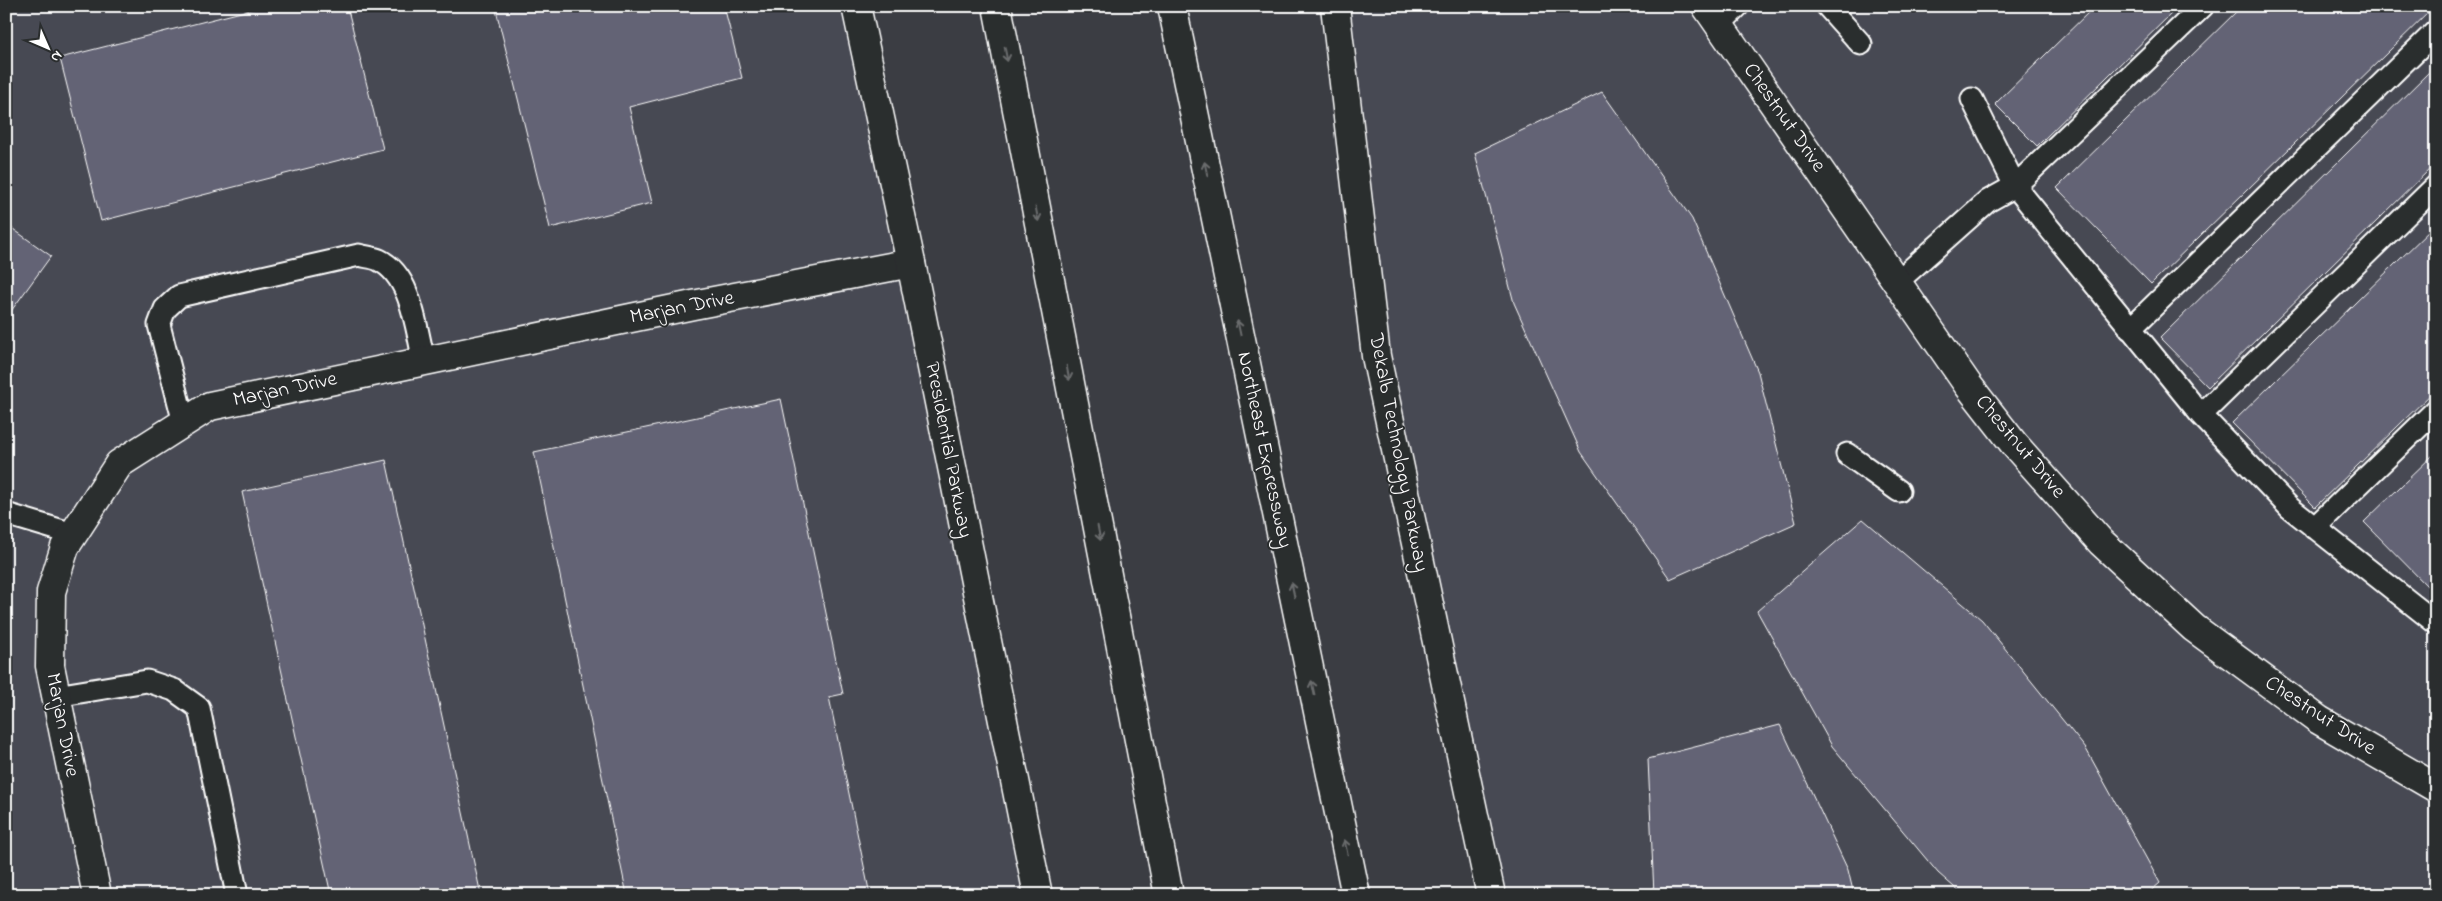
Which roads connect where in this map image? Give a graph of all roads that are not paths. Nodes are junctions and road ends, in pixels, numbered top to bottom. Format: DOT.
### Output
graph roads {
  1 [pos="856,6"];
  2 [pos="996,6"];
  3 [pos="1172,6"];
  4 [pos="1335,6"];
  5 [pos="1827,6"];
  6 [pos="2203,6"];
  7 [pos="1721,13"];
  8 [pos="2436,31"];
  9 [pos="1861,44"];
  10 [pos="1972,99"];
  11 [pos="2015,186"];
  12 [pos="2436,186"];
  13 [pos="911,263"];
  14 [pos="1898,281"];
  15 [pos="2130,329"];
  16 [pos="424,361"];
  17 [pos="2436,410"];
  18 [pos="2201,415"];
  19 [pos="184,423"];
  20 [pos="1847,454"];
  21 [pos="1899,491"];
  22 [pos="6,514"];
  23 [pos="2314,528"];
  24 [pos="73,534"];
  25 [pos="2436,623"];
  26 [pos="56,696"];
  27 [pos="2436,788"];
  28 [pos="97,895"];
  29 [pos="237,895"];
  30 [pos="1038,895"];
  31 [pos="1169,895"];
  32 [pos="1356,895"];
  33 [pos="1492,895"];
  1 -- 13 [label="main road, Presidential Parkway"];
  2 -- 31 [label="main road, one-way"];
  32 -- 3 [label="main road, Northeast Expressway, one-way"];
  4 -- 33 [label="main road, Dekalb Technology Parkway"];
  5 -- 9 [label="lane"];
  6 -- 11 [label="lane"];
  7 -- 14 [label="main road, Chestnut Drive"];
  8 -- 15 [label="lane"];
  10 -- 11 [label="lane"];
  11 -- 14 [label="lane"];
  11 -- 15 [label="lane"];
  12 -- 18 [label="lane"];
  13 -- 16 [label="main road, Marjan Drive"];
  13 -- 30 [label="main road, Presidential Parkway"];
  14 -- 27 [label="main road, Chestnut Drive"];
  15 -- 18 [label="lane"];
  16 -- 19 [label="main road, Marjan Drive"];
  16 -- 19 [label="lane"];
  17 -- 23 [label="lane"];
  18 -- 23 [label="lane"];
  19 -- 24 [label="main road, Marjan Drive"];
  20 -- 21 [label="lane"];
  22 -- 24 [label="lane"];
  23 -- 25 [label="lane"];
  24 -- 26 [label="main road, Marjan Drive"];
  26 -- 28 [label="main road, Marjan Drive"];
  26 -- 29 [label="lane"];
}
